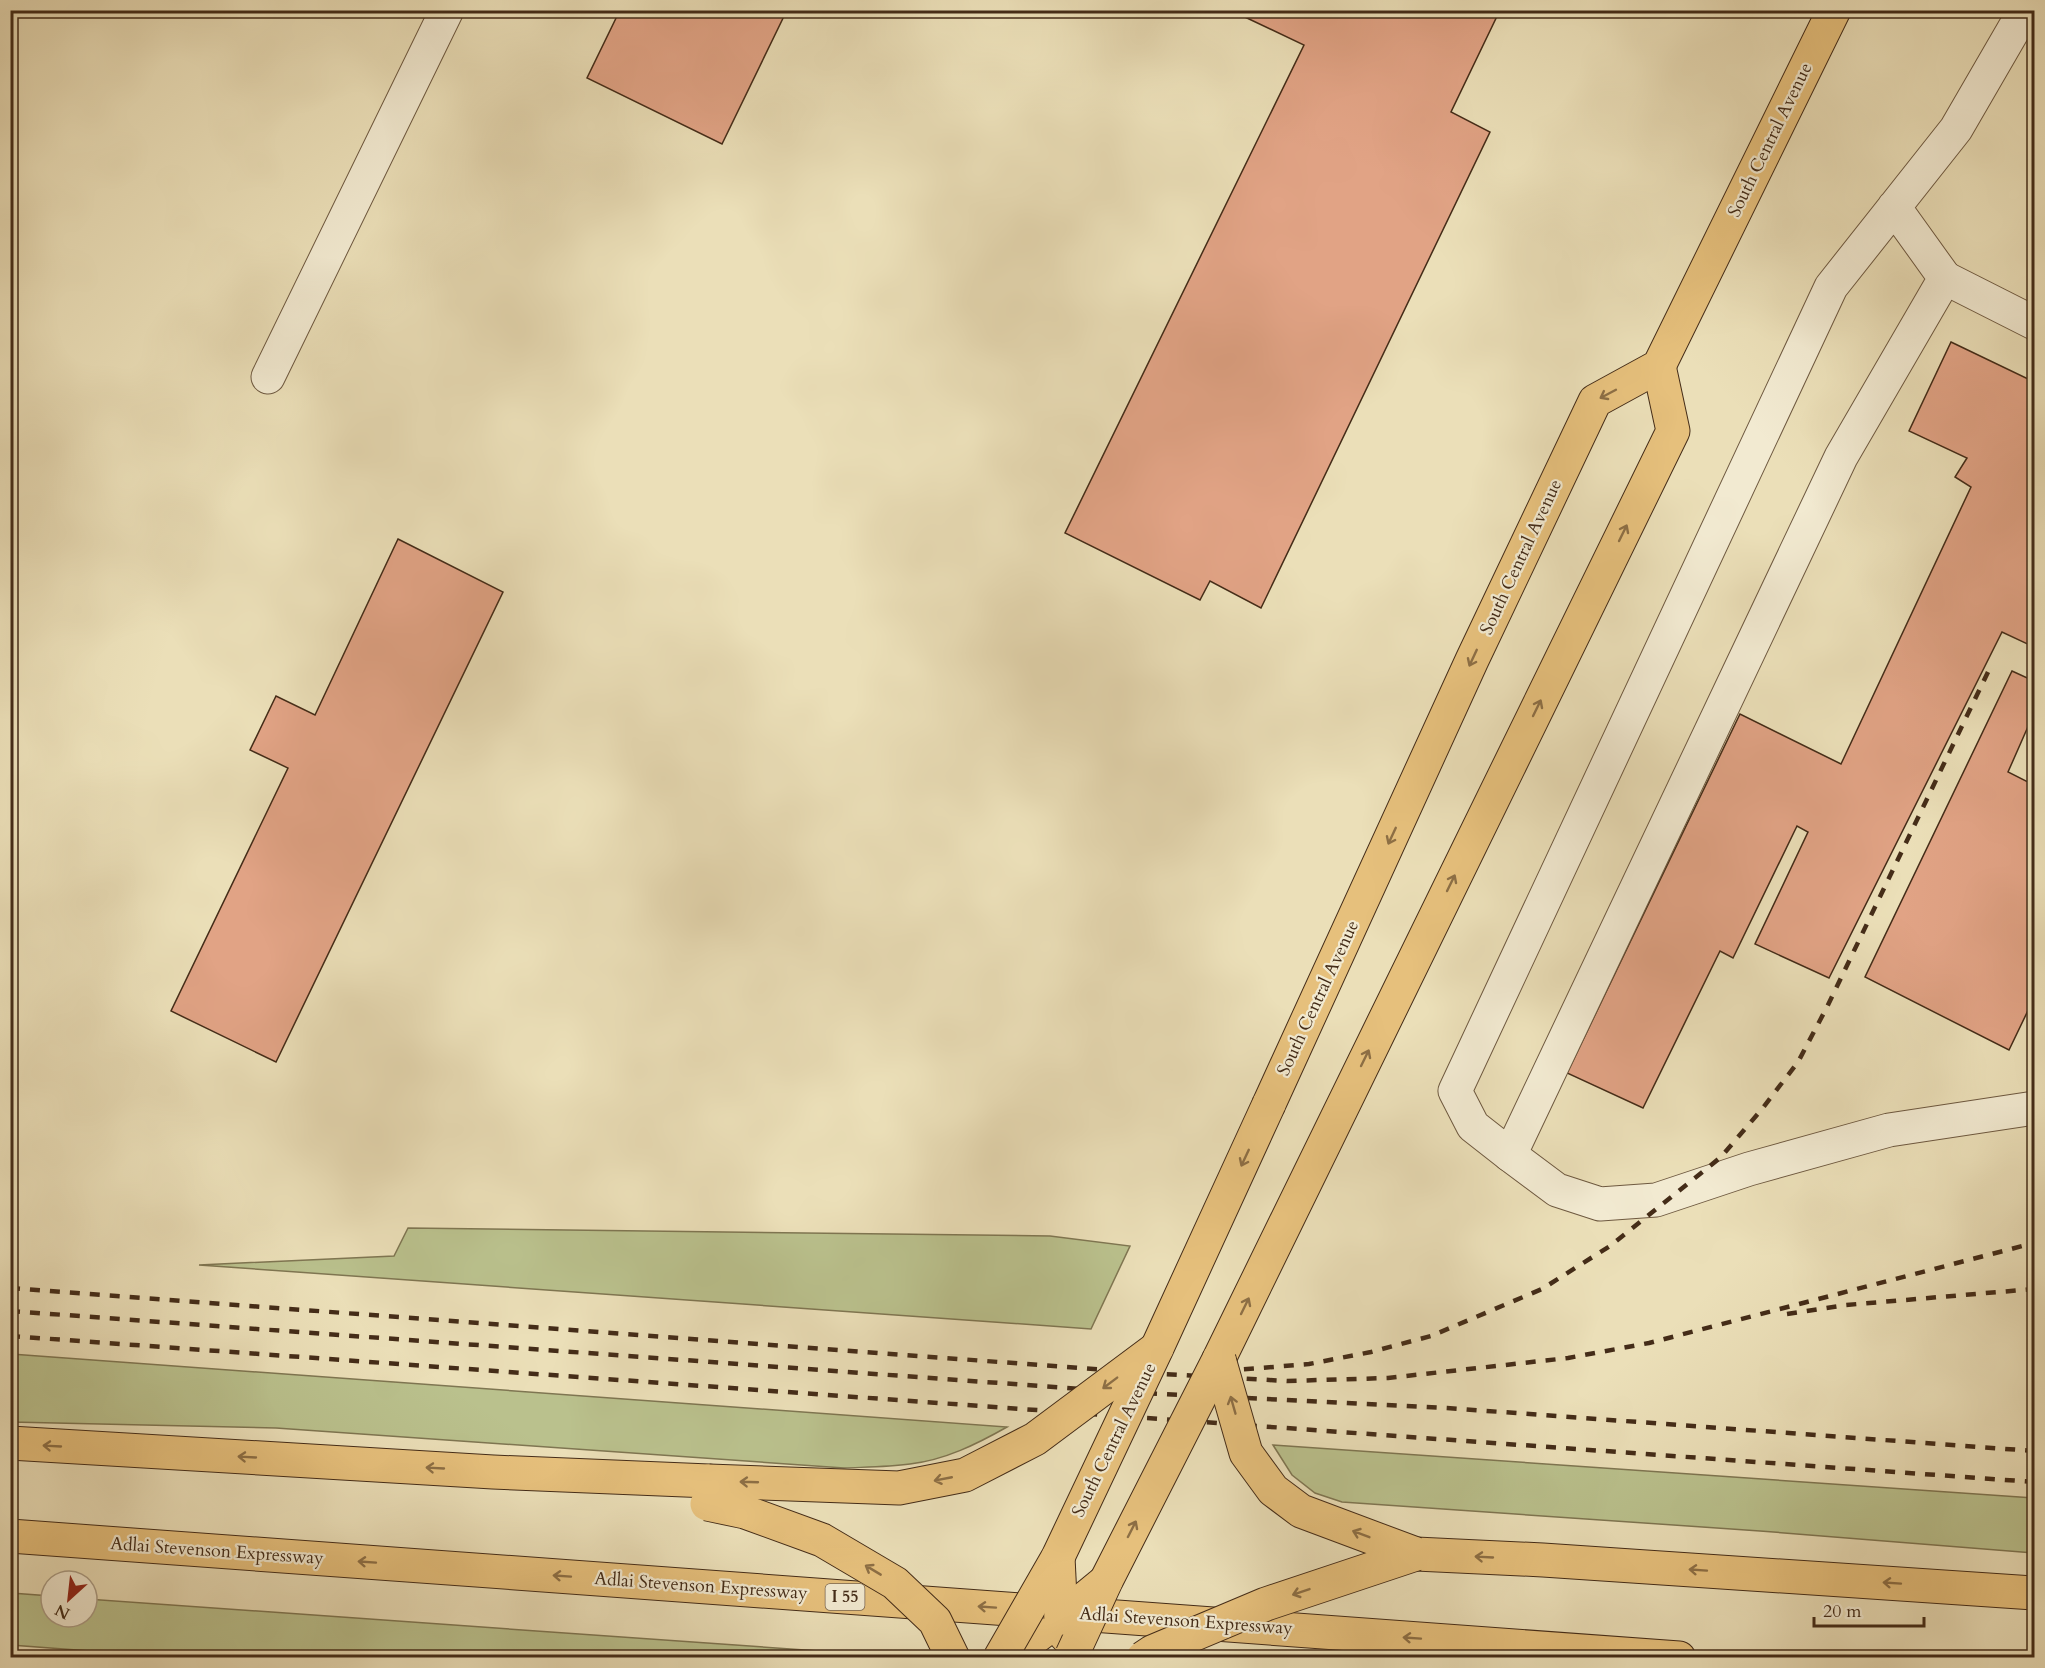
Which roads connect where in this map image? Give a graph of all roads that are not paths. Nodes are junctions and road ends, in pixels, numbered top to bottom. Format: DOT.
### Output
graph roads {
  1 [pos="447,10"];
  2 [pos="1834,10"];
  3 [pos="2025,10"];
  4 [pos="1894,207"];
  5 [pos="1945,278"];
  6 [pos="2034,323"];
  7 [pos="1659,366"];
  8 [pos="268,378"];
  9 [pos="2034,1108"];
  10 [pos="1510,1155"];
  11 [pos="1157,1348"];
  12 [pos="1219,1359"];
  13 [pos="10,1443"];
  14 [pos="708,1493"];
  15 [pos="10,1536"];
  16 [pos="1416,1554"];
  17 [pos="1058,1557"];
  18 [pos="1106,1581"];
  19 [pos="2034,1593"];
  20 [pos="1061,1618"];
  21 [pos="1072,1657"];
  22 [pos="954,1658"];
  23 [pos="1000,1658"];
  24 [pos="1007,1658"];
  25 [pos="1143,1658"];
  26 [pos="1679,1658"];
  1 -- 8 [label="lane"];
  2 -- 7 [label="main road, South Central Avenue"];
  3 -- 4 [label="lane"];
  4 -- 5 [label="lane"];
  4 -- 10 [label="lane"];
  5 -- 6 [label="lane"];
  5 -- 10 [label="lane"];
  7 -- 11 [label="main road, South Central Avenue, one-way, bridge"];
  12 -- 7 [label="main road, one-way"];
  9 -- 10 [label="lane"];
  11 -- 14 [label="main road, one-way, bridge"];
  11 -- 17 [label="main road, South Central Avenue, bridge"];
  16 -- 12 [label="main road, one-way, bridge"];
  18 -- 12 [label="main road, one-way, bridge"];
  14 -- 13 [label="main road, one-way"];
  22 -- 14 [label="main road, one-way, bridge"];
  26 -- 15 [label="main road, Adlai Stevenson Expressway / I 55, one-way"];
  19 -- 16 [label="main road, one-way"];
  16 -- 25 [label="main road, one-way, bridge"];
  17 -- 20 [label="main road, bridge"];
  17 -- 23 [label="main road, South Central Avenue, bridge"];
  18 -- 20 [label="main road, bridge"];
  18 -- 21 [label="main road, bridge"];
  20 -- 21 [label="main road"];
  20 -- 24 [label="main road"];
}
